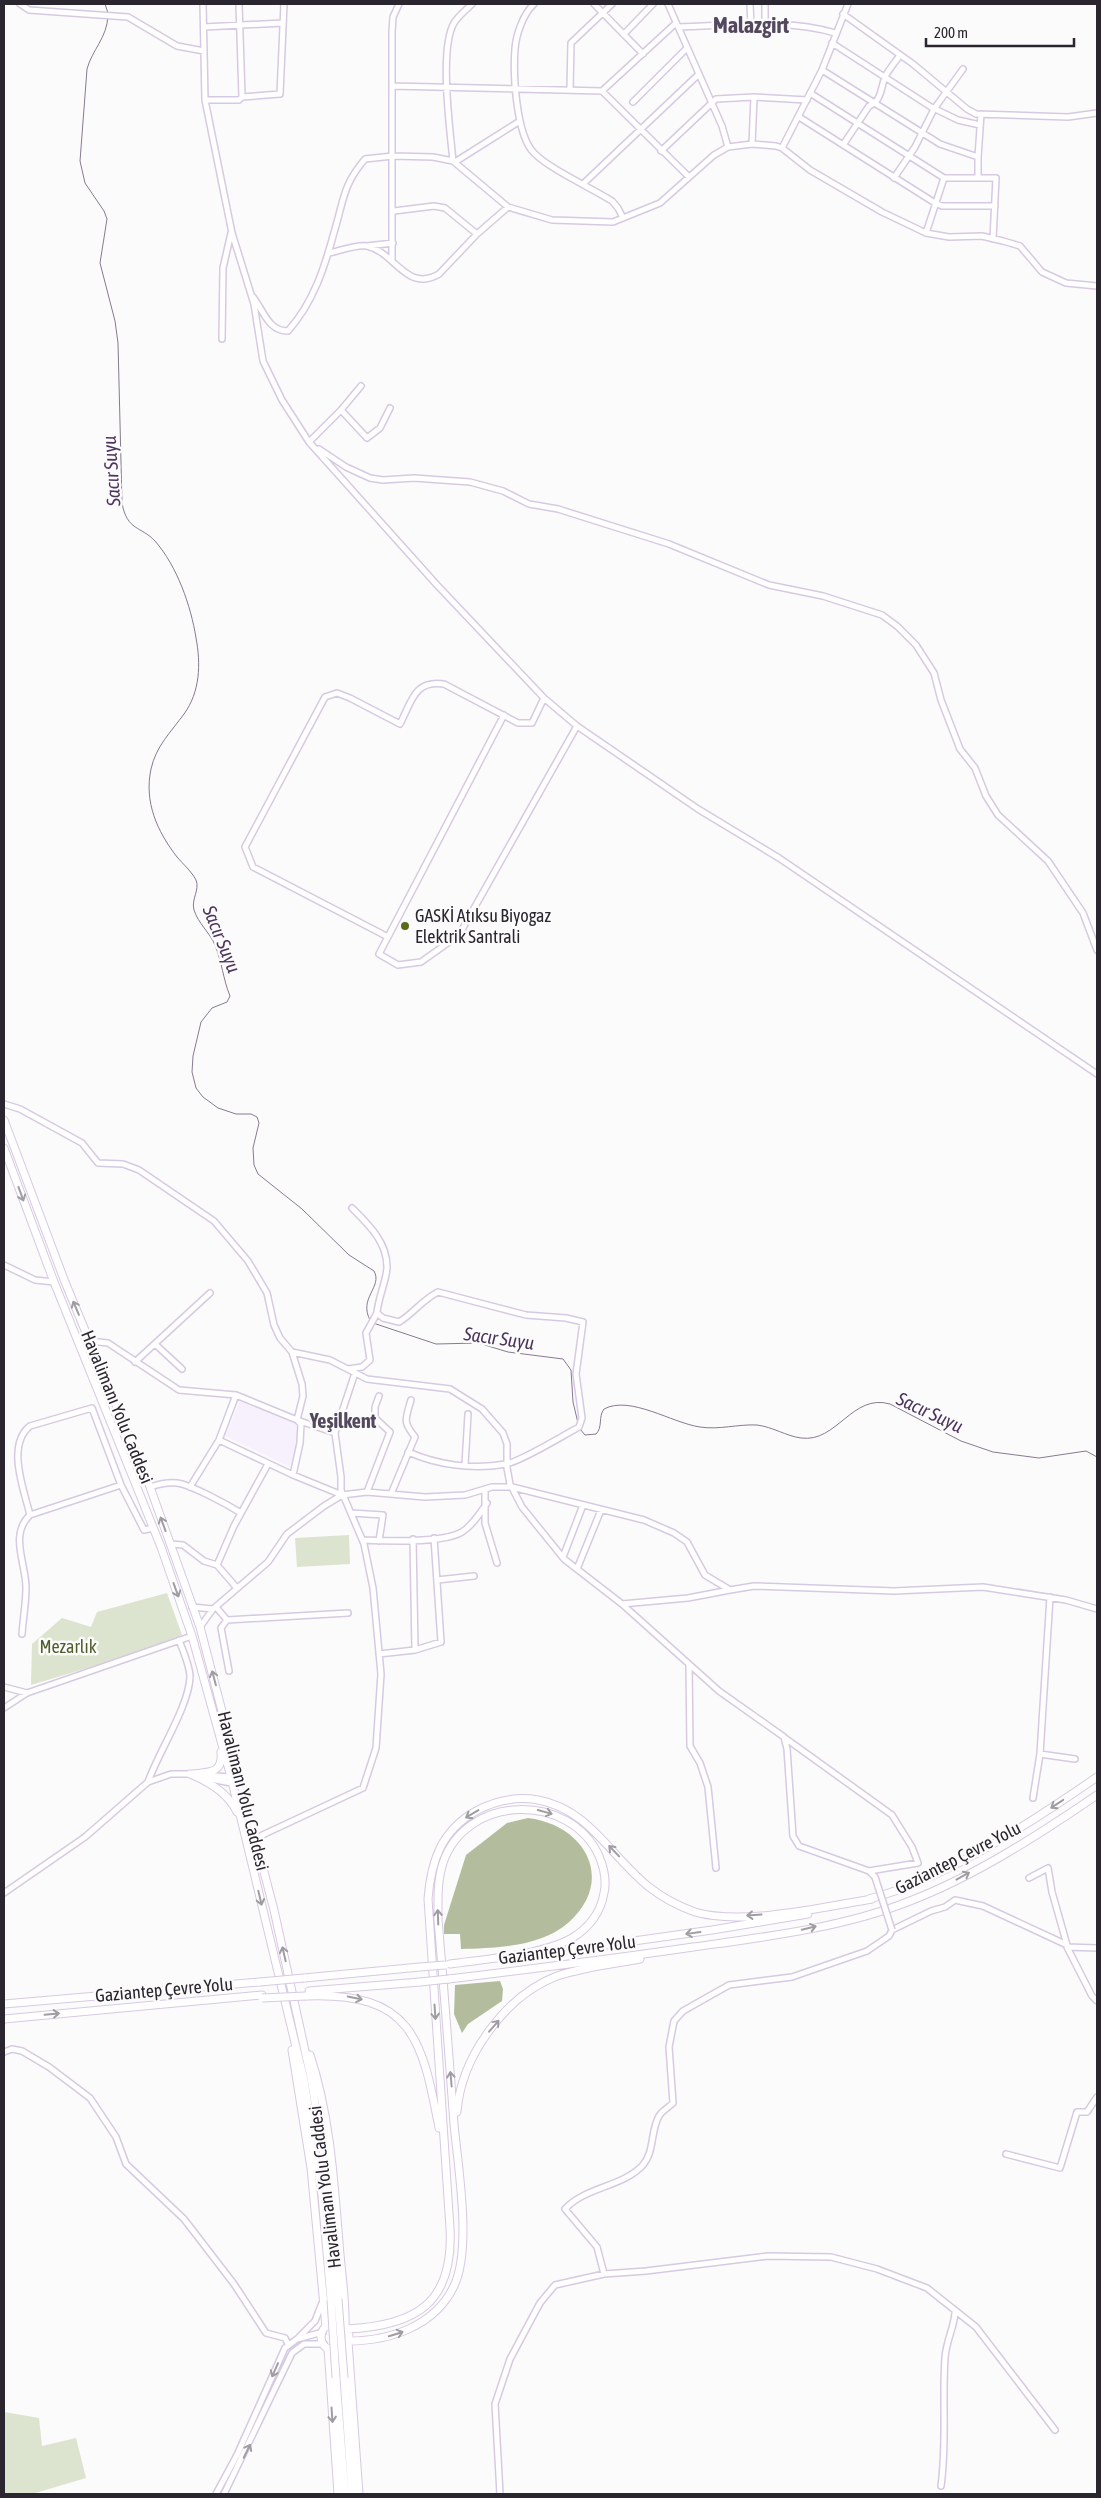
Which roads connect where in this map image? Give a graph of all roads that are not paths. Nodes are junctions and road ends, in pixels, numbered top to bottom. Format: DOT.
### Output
graph roads {
  1 [pos="20,4"];
  2 [pos="203,4"];
  3 [pos="239,4"];
  4 [pos="284,4"];
  5 [pos="399,4"];
  6 [pos="472,4"];
  7 [pos="534,4"];
  8 [pos="594,4"];
  9 [pos="612,4"];
  10 [pos="653,4"];
  11 [pos="668,4"];
  12 [pos="750,4"];
  13 [pos="765,4"];
  14 [pos="848,4"];
  15 [pos="603,12"];
  16 [pos="844,14"];
  17 [pos="283,23"];
  18 [pos="239,24"];
  19 [pos="677,25"];
  20 [pos="765,25"];
  21 [pos="751,26"];
  22 [pos="204,27"];
  23 [pos="624,33"];
  24 [pos="835,33"];
  25 [pos="832,43"];
  26 [pos="687,48"];
  27 [pos="204,51"];
  28 [pos="643,54"];
  29 [pos="900,55"];
  30 [pos="963,69"];
  31 [pos="822,70"];
  32 [pos="699,74"];
  33 [pos="885,77"];
  34 [pos="392,86"];
  35 [pos="446,88"];
  36 [pos="516,88"];
  37 [pos="570,89"];
  38 [pos="602,91"];
  39 [pos="946,92"];
  40 [pos="810,93"];
  41 [pos="242,97"];
  42 [pos="754,97"];
  43 [pos="205,100"];
  44 [pos="807,100"];
  45 [pos="711,101"];
  46 [pos="633,102"];
  47 [pos="875,104"];
  48 [pos="934,109"];
  49 [pos="1097,113"];
  50 [pos="981,114"];
  51 [pos="798,117"];
  52 [pos="520,121"];
  53 [pos="858,124"];
  54 [pos="980,125"];
  55 [pos="642,131"];
  56 [pos="922,133"];
  57 [pos="752,144"];
  58 [pos="843,145"];
  59 [pos="728,147"];
  60 [pos="782,148"];
  61 [pos="661,151"];
  62 [pos="393,156"];
  63 [pos="909,156"];
  64 [pos="978,157"];
  65 [pos="454,162"];
  66 [pos="689,177"];
  67 [pos="894,178"];
  68 [pos="944,178"];
  69 [pos="978,178"];
  70 [pos="583,184"];
  71 [pos="935,204"];
  72 [pos="995,206"];
  73 [pos="508,207"];
  74 [pos="394,211"];
  75 [pos="623,218"];
  76 [pos="232,233"];
  77 [pos="926,233"];
  78 [pos="476,234"];
  79 [pos="994,238"];
  80 [pos="393,243"];
  81 [pos="367,246"];
  82 [pos="329,252"];
  83 [pos="392,262"];
  84 [pos="1097,286"];
  85 [pos="250,292"];
  86 [pos="222,339"];
  87 [pos="361,386"];
  88 [pos="390,408"];
  89 [pos="341,410"];
  90 [pos="310,443"];
  91 [pos="544,698"];
  92 [pos="504,716"];
  93 [pos="577,726"];
  94 [pos="388,937"];
  95 [pos="1097,950"];
  96 [pos="1097,1074"];
  97 [pos="4,1104"];
  98 [pos="4,1120"];
  99 [pos="4,1148"];
  100 [pos="352,1208"];
  101 [pos="4,1265"];
  102 [pos="54,1282"];
  103 [pos="210,1293"];
  104 [pos="375,1315"];
  105 [pos="90,1342"];
  106 [pos="155,1344"];
  107 [pos="292,1352"];
  108 [pos="135,1362"];
  109 [pos="182,1369"];
  110 [pos="346,1369"];
  111 [pos="355,1373"];
  112 [pos="236,1395"];
  113 [pos="379,1396"];
  114 [pos="411,1400"];
  115 [pos="468,1414"];
  116 [pos="297,1420"];
  117 [pos="335,1433"];
  118 [pos="219,1440"];
  119 [pos="408,1452"];
  120 [pos="268,1464"];
  121 [pos="507,1464"];
  122 [pos="465,1465"];
  123 [pos="294,1475"];
  124 [pos="122,1484"];
  125 [pos="150,1487"];
  126 [pos="190,1487"];
  127 [pos="512,1487"];
  128 [pos="485,1489"];
  129 [pos="367,1492"];
  130 [pos="391,1494"];
  131 [pos="342,1495"];
  132 [pos="487,1503"];
  133 [pos="584,1505"];
  134 [pos="601,1510"];
  135 [pos="351,1513"];
  136 [pos="241,1514"];
  137 [pos="30,1515"];
  138 [pos="153,1528"];
  139 [pos="434,1538"];
  140 [pos="362,1540"];
  141 [pos="413,1540"];
  142 [pos="379,1541"];
  143 [pos="171,1544"];
  144 [pos="563,1557"];
  145 [pos="497,1563"];
  146 [pos="217,1565"];
  147 [pos="577,1569"];
  148 [pos="474,1576"];
  149 [pos="437,1580"];
  150 [pos="236,1587"];
  151 [pos="730,1590"];
  152 [pos="1050,1597"];
  153 [pos="622,1604"];
  154 [pos="192,1607"];
  155 [pos="215,1608"];
  156 [pos="1097,1609"];
  157 [pos="348,1613"];
  158 [pos="227,1620"];
  159 [pos="200,1627"];
  160 [pos="22,1634"];
  161 [pos="192,1636"];
  162 [pos="179,1640"];
  163 [pos="415,1650"];
  164 [pos="379,1654"];
  165 [pos="689,1664"];
  166 [pos="230,1671"];
  167 [pos="4,1687"];
  168 [pos="27,1693"];
  169 [pos="4,1708"];
  170 [pos="220,1734"];
  171 [pos="784,1737"];
  172 [pos="1040,1754"];
  173 [pos="1075,1759"];
  174 [pos="190,1774"];
  175 [pos="1097,1777"];
  176 [pos="232,1781"];
  177 [pos="241,1781"];
  178 [pos="148,1782"];
  179 [pos="1097,1795"];
  180 [pos="1033,1798"];
  181 [pos="241,1821"];
  182 [pos="256,1838"];
  183 [pos="716,1868"];
  184 [pos="868,1871"];
  185 [pos="1029,1878"];
  186 [pos="4,1893"];
  187 [pos="872,1899"];
  188 [pos="892,1930"];
  189 [pos="793,1932"];
  190 [pos="1097,1948"];
  191 [pos="448,1965"];
  192 [pos="305,1994"];
  193 [pos="1097,2001"];
  194 [pos="4,2004"];
  195 [pos="4,2019"];
  196 [pos="288,2020"];
  197 [pos="302,2038"];
  198 [pos="4,2052"];
  199 [pos="1097,2098"];
  200 [pos="1006,2154"];
  201 [pos="460,2187"];
  202 [pos="447,2188"];
  203 [pos="604,2274"];
  204 [pos="323,2298"];
  205 [pos="334,2300"];
  206 [pos="956,2312"];
  207 [pos="346,2328"];
  208 [pos="324,2330"];
  209 [pos="297,2339"];
  210 [pos="348,2342"];
  211 [pos="288,2344"];
  212 [pos="326,2346"];
  213 [pos="340,2378"];
  214 [pos="1055,2430"];
  215 [pos="942,2486"];
  216 [pos="216,2494"];
  217 [pos="224,2494"];
  218 [pos="338,2494"];
  219 [pos="345,2494"];
  220 [pos="352,2494"];
  221 [pos="359,2494"];
  222 [pos="500,2494"];
  1 -- 27 [label="street"];
  2 -- 22 [label="street"];
  3 -- 18 [label="street"];
  4 -- 17 [label="street"];
  5 -- 34 [label="street"];
  6 -- 35 [label="street"];
  7 -- 36 [label="street"];
  8 -- 15 [label="street"];
  9 -- 15 [label="street"];
  10 -- 23 [label="street"];
  11 -- 19 [label="street"];
  12 -- 21 [label="street"];
  13 -- 20 [label="street"];
  14 -- 16 [label="street"];
  15 -- 23 [label="street"];
  15 -- 37 [label="street"];
  16 -- 24 [label="street"];
  16 -- 29 [label="street"];
  17 -- 18 [label="street"];
  17 -- 41 [label="street"];
  18 -- 22 [label="street"];
  18 -- 41 [label="street"];
  19 -- 21 [label="street"];
  19 -- 26 [label="street"];
  19 -- 28 [label="street"];
  20 -- 21 [label="street"];
  20 -- 24 [label="street"];
  22 -- 27 [label="street"];
  23 -- 28 [label="street"];
  24 -- 25 [label="street"];
  25 -- 31 [label="street"];
  25 -- 33 [label="street"];
  26 -- 32 [label="street"];
  26 -- 46 [label="street"];
  27 -- 43 [label="street"];
  28 -- 38 [label="street"];
  29 -- 33 [label="street"];
  29 -- 39 [label="street"];
  30 -- 39 [label="street"];
  31 -- 40 [label="street"];
  31 -- 47 [label="street"];
  32 -- 45 [label="street"];
  32 -- 55 [label="street"];
  33 -- 47 [label="street"];
  33 -- 48 [label="street"];
  34 -- 35 [label="street"];
  34 -- 62 [label="street"];
  35 -- 36 [label="street"];
  35 -- 65 [label="street"];
  36 -- 37 [label="street"];
  36 -- 52 [label="street"];
  37 -- 38 [label="street"];
  38 -- 55 [label="street"];
  39 -- 48 [label="street"];
  39 -- 50 [label="street"];
  40 -- 44 [label="street"];
  40 -- 53 [label="street"];
  41 -- 43 [label="street"];
  42 -- 44 [label="street"];
  42 -- 45 [label="street"];
  42 -- 57 [label="street"];
  43 -- 76 [label="street"];
  44 -- 51 [label="street"];
  45 -- 59 [label="street"];
  45 -- 61 [label="street"];
  47 -- 53 [label="street"];
  47 -- 56 [label="street"];
  48 -- 54 [label="street"];
  48 -- 56 [label="street"];
  49 -- 50 [label="street"];
  50 -- 54 [label="street"];
  51 -- 58 [label="street"];
  51 -- 60 [label="street"];
  52 -- 65 [label="street"];
  52 -- 70 [label="street"];
  53 -- 58 [label="street"];
  53 -- 63 [label="street"];
  54 -- 64 [label="street"];
  55 -- 61 [label="street"];
  55 -- 70 [label="street"];
  56 -- 63 [label="street"];
  56 -- 64 [label="street"];
  57 -- 59 [label="street"];
  57 -- 60 [label="street"];
  58 -- 67 [label="street"];
  59 -- 66 [label="street"];
  60 -- 77 [label="street"];
  61 -- 66 [label="street"];
  62 -- 65 [label="street"];
  62 -- 74 [label="street"];
  62 -- 82 [label="street"];
  63 -- 67 [label="street"];
  63 -- 68 [label="street"];
  64 -- 69 [label="street"];
  65 -- 73 [label="street"];
  66 -- 75 [label="street"];
  67 -- 71 [label="street"];
  68 -- 69 [label="street"];
  68 -- 71 [label="street"];
  69 -- 72 [label="street"];
  70 -- 75 [label="street"];
  71 -- 72 [label="street"];
  71 -- 77 [label="street"];
  72 -- 79 [label="street"];
  73 -- 75 [label="street"];
  73 -- 78 [label="street"];
  74 -- 78 [label="street"];
  74 -- 80 [label="street"];
  76 -- 85 [label="street"];
  76 -- 86 [label="street"];
  77 -- 79 [label="street"];
  78 -- 83 [label="street"];
  79 -- 84 [label="street"];
  80 -- 81 [label="street"];
  80 -- 83 [label="street"];
  81 -- 82 [label="street"];
  81 -- 83 [label="street"];
  82 -- 85 [label="street"];
  85 -- 90 [label="street"];
  87 -- 89 [label="street"];
  88 -- 89 [label="street"];
  89 -- 90 [label="street"];
  90 -- 91 [label="street"];
  90 -- 95 [label="street"];
  91 -- 92 [label="street"];
  91 -- 93 [label="street"];
  92 -- 94 [label="street"];
  92 -- 94 [label="street"];
  93 -- 94 [label="street"];
  93 -- 96 [label="street"];
  97 -- 107 [label="street"];
  105 -- 98 [label="highway, Havalimanı Yolu Caddesi, one-way"];
  99 -- 102 [label="highway, Havalimanı Yolu Caddesi, one-way"];
  100 -- 104 [label="street"];
  101 -- 102 [label="street"];
  102 -- 138 [label="highway, Havalimanı Yolu Caddesi"];
  103 -- 106 [label="street"];
  104 -- 110 [label="street"];
  104 -- 121 [label="street"];
  105 -- 108 [label="street"];
  105 -- 125 [label="highway, Havalimanı Yolu Caddesi"];
  106 -- 108 [label="street"];
  106 -- 109 [label="street"];
  107 -- 110 [label="street"];
  107 -- 116 [label="street"];
  108 -- 112 [label="street"];
  110 -- 111 [label="street"];
  111 -- 117 [label="street"];
  111 -- 121 [label="street"];
  112 -- 116 [label="street"];
  112 -- 118 [label="street"];
  113 -- 129 [label="street"];
  114 -- 119 [label="street"];
  115 -- 122 [label="street"];
  116 -- 117 [label="street"];
  116 -- 123 [label="street"];
  117 -- 131 [label="street"];
  118 -- 120 [label="street"];
  118 -- 126 [label="street"];
  119 -- 122 [label="street"];
  119 -- 130 [label="street"];
  120 -- 123 [label="street"];
  120 -- 136 [label="street"];
  121 -- 122 [label="street"];
  121 -- 127 [label="street"];
  123 -- 131 [label="street"];
  124 -- 137 [label="street"];
  124 -- 137 [label="street"];
  124 -- 138 [label="street"];
  125 -- 126 [label="street"];
  143 -- 125 [label="highway, Havalimanı Yolu Caddesi, one-way"];
  126 -- 136 [label="street"];
  127 -- 128 [label="street"];
  127 -- 133 [label="street"];
  127 -- 144 [label="street"];
  128 -- 130 [label="street"];
  128 -- 132 [label="street"];
  129 -- 130 [label="street"];
  129 -- 131 [label="street"];
  131 -- 135 [label="street"];
  131 -- 150 [label="street"];
  132 -- 139 [label="street"];
  132 -- 145 [label="street"];
  133 -- 134 [label="street"];
  133 -- 144 [label="street"];
  134 -- 147 [label="street"];
  134 -- 151 [label="street"];
  135 -- 140 [label="street"];
  135 -- 142 [label="street"];
  136 -- 146 [label="street"];
  137 -- 160 [label="street"];
  138 -- 161 [label="highway, Havalimanı Yolu Caddesi, one-way"];
  139 -- 141 [label="street"];
  139 -- 149 [label="street"];
  140 -- 142 [label="street"];
  140 -- 164 [label="street"];
  141 -- 142 [label="street"];
  141 -- 163 [label="street"];
  143 -- 146 [label="street"];
  143 -- 154 [label="highway, Havalimanı Yolu Caddesi"];
  144 -- 147 [label="street"];
  146 -- 150 [label="street"];
  147 -- 153 [label="street"];
  148 -- 149 [label="street"];
  149 -- 163 [label="street"];
  150 -- 155 [label="street"];
  151 -- 152 [label="street"];
  151 -- 153 [label="street"];
  152 -- 156 [label="street"];
  152 -- 172 [label="street"];
  153 -- 165 [label="street"];
  154 -- 155 [label="street"];
  154 -- 159 [label="highway, Havalimanı Yolu Caddesi"];
  155 -- 158 [label="street"];
  155 -- 159 [label="street"];
  157 -- 158 [label="street"];
  158 -- 166 [label="street"];
  177 -- 159 [label="highway, Havalimanı Yolu Caddesi, one-way"];
  161 -- 162 [label="street"];
  161 -- 170 [label="highway, Havalimanı Yolu Caddesi"];
  162 -- 168 [label="street"];
  162 -- 178 [label="street"];
  163 -- 164 [label="street"];
  164 -- 182 [label="street"];
  165 -- 171 [label="street"];
  165 -- 183 [label="street"];
  167 -- 168 [label="street"];
  168 -- 169 [label="street"];
  170 -- 174 [label="highway"];
  170 -- 176 [label="highway, Havalimanı Yolu Caddesi"];
  171 -- 184 [label="street"];
  171 -- 184 [label="street"];
  172 -- 173 [label="street"];
  172 -- 180 [label="street"];
  174 -- 176 [label="street"];
  174 -- 178 [label="street"];
  174 -- 181 [label="highway"];
  175 -- 187 [label="highway, Gaziantep Çevre Yolu, one-way"];
  176 -- 177 [label="street"];
  176 -- 181 [label="highway, Havalimanı Yolu Caddesi"];
  177 -- 182 [label="highway, Havalimanı Yolu Caddesi"];
  178 -- 186 [label="street"];
  189 -- 179 [label="highway, Gaziantep Çevre Yolu, one-way"];
  181 -- 196 [label="highway, Havalimanı Yolu Caddesi, one-way"];
  197 -- 182 [label="highway, Havalimanı Yolu Caddesi, one-way"];
  184 -- 188 [label="street, bridge"];
  185 -- 188 [label="street"];
  187 -- 191 [label="highway, Gaziantep Çevre Yolu, one-way"];
  187 -- 202 [label="highway, one-way"];
  188 -- 203 [label="street"];
  189 -- 192 [label="highway, Gaziantep Çevre Yolu, bridge"];
  201 -- 189 [label="highway, one-way"];
  190 -- 193 [label="street"];
  191 -- 194 [label="highway, Gaziantep Çevre Yolu, bridge"];
  201 -- 191 [label="highway, one-way"];
  195 -- 192 [label="highway, Gaziantep Çevre Yolu, one-way, bridge"];
  192 -- 202 [label="highway, one-way"];
  196 -- 204 [label="highway"];
  196 -- 205 [label="highway, Havalimanı Yolu Caddesi"];
  197 -- 205 [label="highway, Havalimanı Yolu Caddesi"];
  197 -- 207 [label="highway"];
  198 -- 211 [label="street"];
  199 -- 200 [label="street"];
  210 -- 201 [label="highway, one-way"];
  202 -- 207 [label="highway"];
  203 -- 206 [label="street"];
  203 -- 222 [label="street"];
  204 -- 208 [label="highway"];
  204 -- 209 [label="street"];
  205 -- 213 [label="highway, Havalimanı Yolu Caddesi, bridge"];
  206 -- 214 [label="street"];
  206 -- 215 [label="street"];
  207 -- 208 [label="highway"];
  207 -- 210 [label="highway"];
  208 -- 209 [label="street"];
  208 -- 212 [label="highway"];
  209 -- 211 [label="street"];
  210 -- 212 [label="highway"];
  210 -- 221 [label="highway"];
  211 -- 216 [label="street, one-way"];
  217 -- 212 [label="street, one-way"];
  212 -- 218 [label="highway, one-way"];
  213 -- 219 [label="highway, Havalimanı Yolu Caddesi"];
  213 -- 220 [label="highway, Havalimanı Yolu Caddesi"];
}
